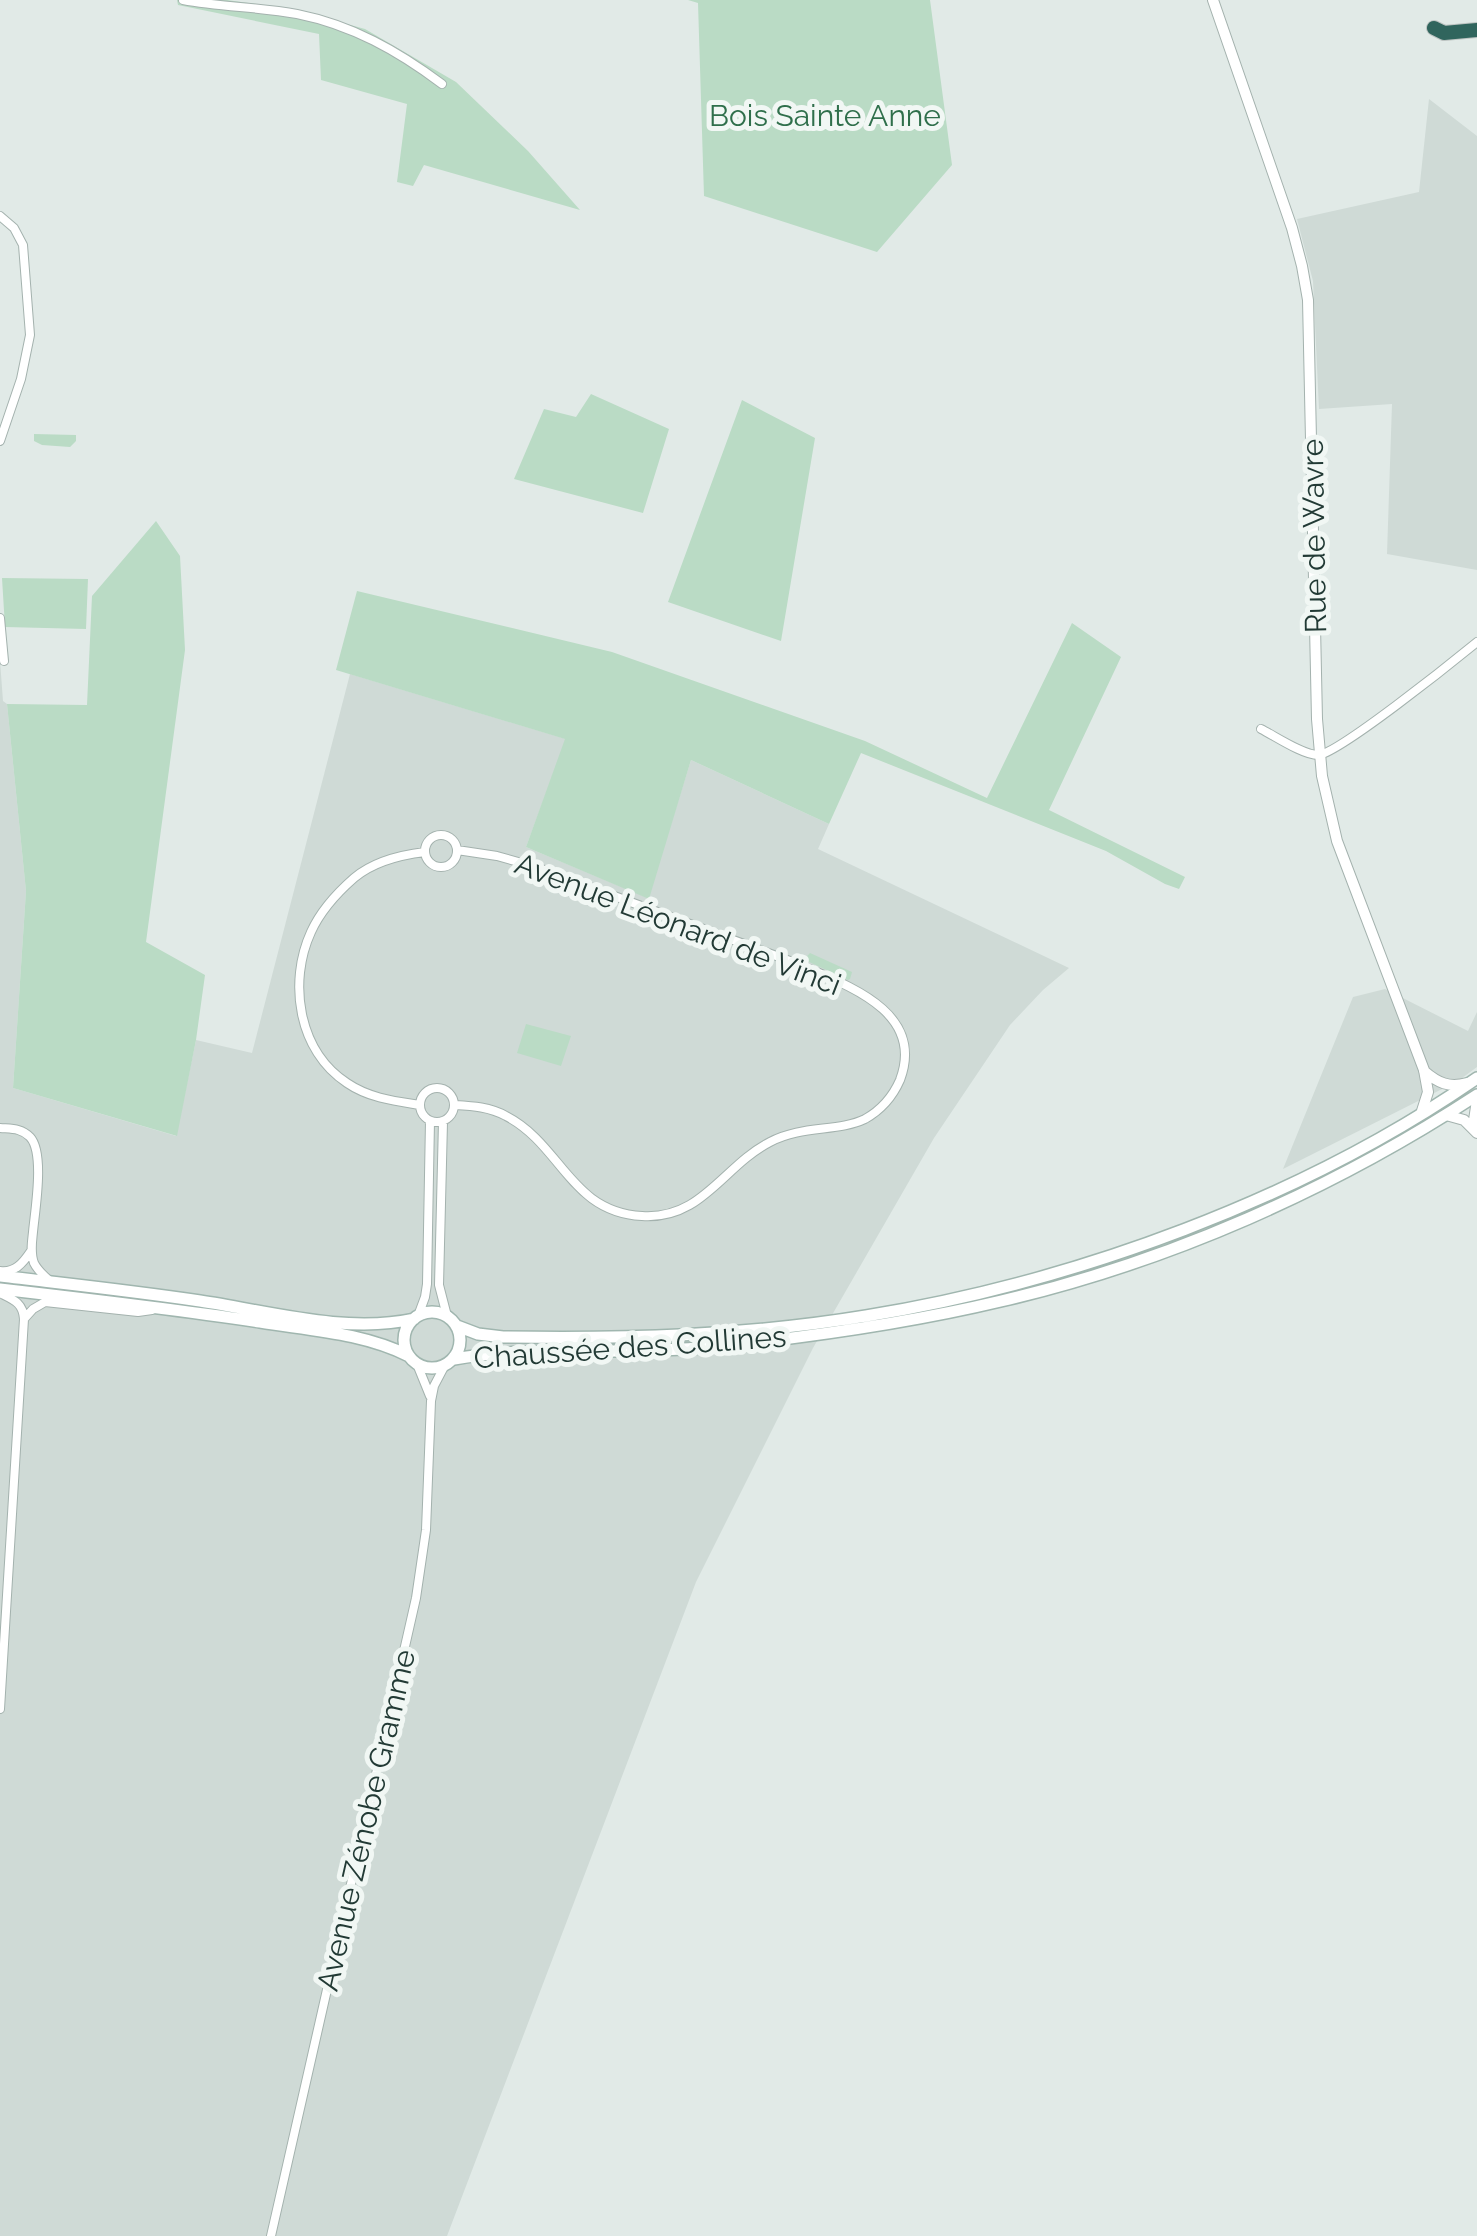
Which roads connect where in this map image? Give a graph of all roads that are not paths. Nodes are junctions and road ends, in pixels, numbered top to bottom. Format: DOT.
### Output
graph roads {
  1 [pos="182,0"];
  2 [pos="1213,0"];
  3 [pos="1434,28"];
  4 [pos="1477,30"];
  5 [pos="442,84"];
  6 [pos="0,216"];
  7 [pos="1,436"];
  8 [pos="0,618"];
  9 [pos="1477,642"];
  10 [pos="4,661"];
  11 [pos="1261,729"];
  12 [pos="1319,755"];
  13 [pos="457,850"];
  14 [pos="425,852"];
  15 [pos="1424,1070"];
  16 [pos="1475,1080"];
  17 [pos="1477,1098"];
  18 [pos="420,1105"];
  19 [pos="455,1105"];
  20 [pos="1421,1114"];
  21 [pos="1446,1115"];
  22 [pos="430,1121"];
  23 [pos="443,1122"];
  24 [pos="0,1128"];
  25 [pos="1475,1130"];
  26 [pos="31,1250"];
  27 [pos="0,1274"];
  28 [pos="51,1282"];
  29 [pos="0,1291"];
  30 [pos="165,1309"];
  31 [pos="416,1317"];
  32 [pos="24,1319"];
  33 [pos="452,1321"];
  34 [pos="413,1360"];
  35 [pos="449,1363"];
  36 [pos="431,1400"];
  37 [pos="0,1499"];
  38 [pos="12,1500"];
  39 [pos="0,1708"];
  40 [pos="271,2236"];
  1 -- 5 [label="street"];
  2 -- 12 [label="street, Rue de Wavre"];
  3 -- 4 [label="highway"];
  6 -- 7 [label="street"];
  8 -- 10 [label="street"];
  9 -- 12 [label="street"];
  11 -- 12 [label="street"];
  12 -- 15 [label="street, Rue de Wavre"];
  13 -- 14 [label="street, Avenue Léonard de Vinci"];
  13 -- 14 [label="street, Avenue Léonard de Vinci"];
  13 -- 19 [label="street, Avenue Léonard de Vinci"];
  14 -- 18 [label="street, Avenue Léonard de Vinci"];
  15 -- 16 [label="street"];
  15 -- 20 [label="street, Rue de Wavre"];
  16 -- 20 [label="main road, Chaussée des Collines"];
  17 -- 21 [label="main road, Chaussée des Collines"];
  17 -- 25 [label="street"];
  18 -- 19 [label="street, Avenue Léonard de Vinci"];
  18 -- 22 [label="street"];
  19 -- 23 [label="street"];
  20 -- 33 [label="main road, Chaussée des Collines"];
  21 -- 25 [label="street"];
  21 -- 35 [label="main road, Chaussée des Collines"];
  22 -- 23 [label="street"];
  22 -- 31 [label="street"];
  23 -- 33 [label="street"];
  24 -- 26 [label="street"];
  26 -- 27 [label="street"];
  26 -- 28 [label="street"];
  27 -- 28 [label="main road"];
  28 -- 31 [label="main road"];
  29 -- 30 [label="main road"];
  29 -- 32 [label="street"];
  30 -- 32 [label="street"];
  30 -- 34 [label="main road"];
  31 -- 33 [label="main road"];
  31 -- 34 [label="main road"];
  32 -- 38 [label="street"];
  33 -- 35 [label="main road"];
  34 -- 35 [label="main road"];
  34 -- 36 [label="street, Avenue Zénobe Gramme"];
  35 -- 36 [label="street, Avenue Zénobe Gramme"];
  36 -- 40 [label="street, Avenue Zénobe Gramme"];
  37 -- 38 [label="street"];
  38 -- 39 [label="street"];
}
